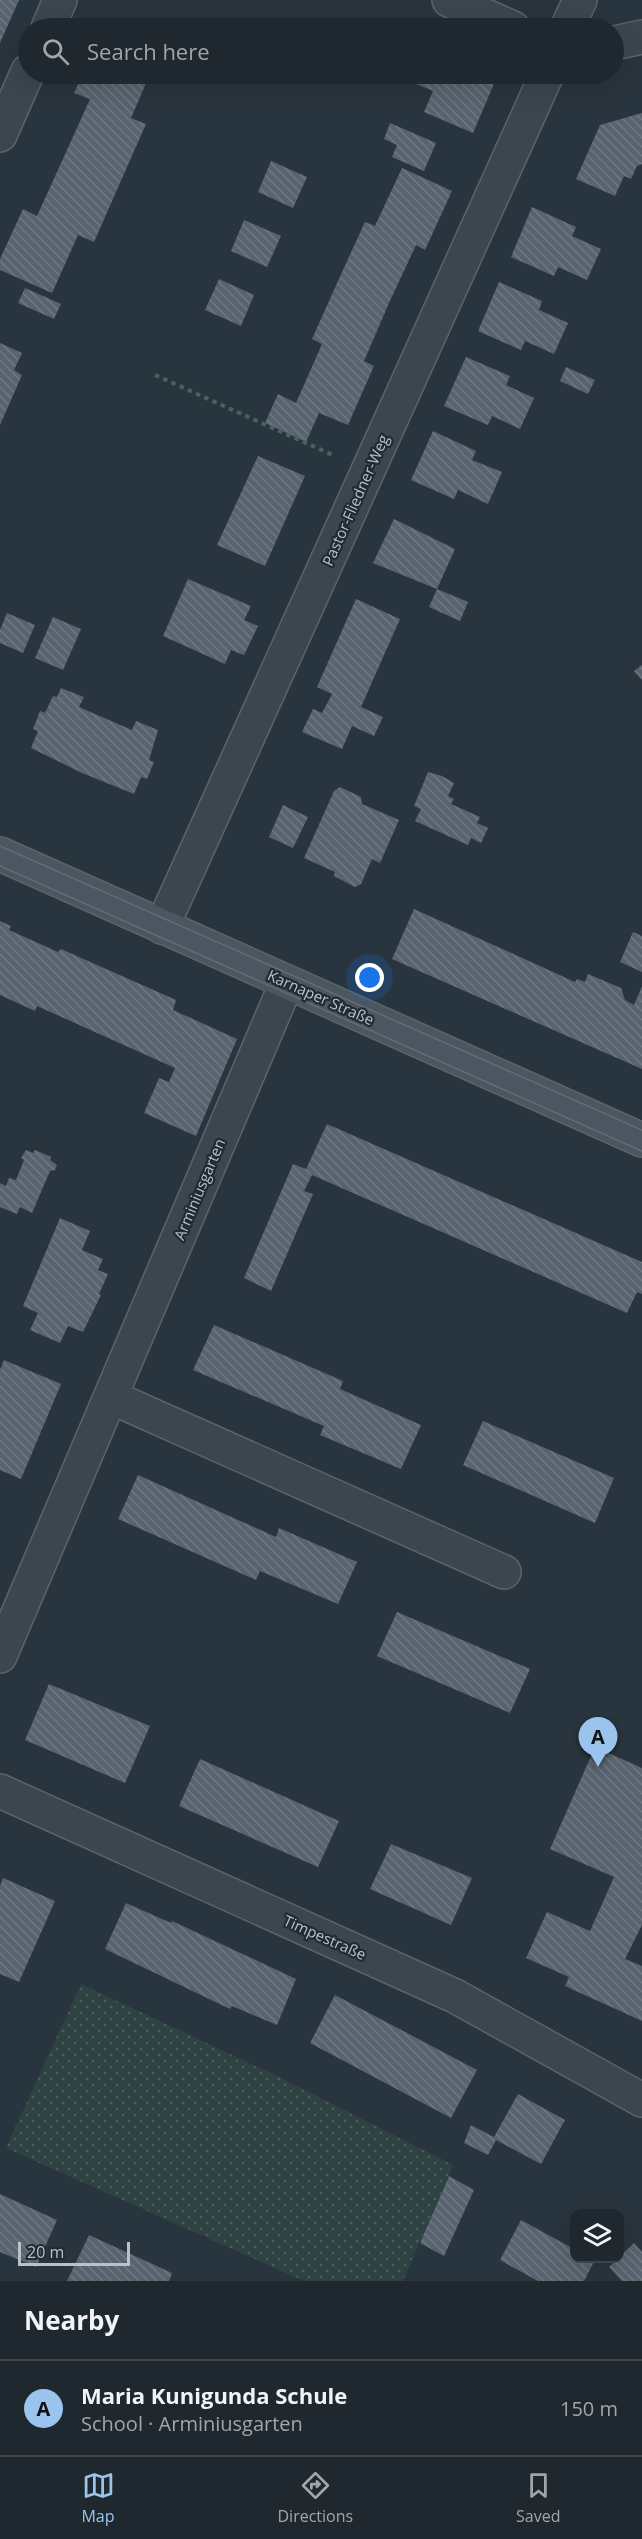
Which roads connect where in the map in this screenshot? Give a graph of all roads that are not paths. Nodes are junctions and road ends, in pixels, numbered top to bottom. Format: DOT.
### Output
graph roads {
  1 [pos="60,0"];
  2 [pos="449,0"];
  3 [pos="580,0"];
  4 [pos="52,18"];
  5 [pos="490,18"];
  6 [pos="572,18"];
  7 [pos="642,37"];
  8 [pos="624,41"];
  9 [pos="22,84"];
  10 [pos="542,84"];
  11 [pos="0,135"];
  12 [pos="0,854"];
  13 [pos="162,927"];
  14 [pos="287,982"];
  15 [pos="642,1140"];
  16 [pos="111,1396"];
  17 [pos="504,1572"];
  18 [pos="0,1656"];
  19 [pos="1,1794"];
  20 [pos="642,2100"];
  1 -- 4 [label="street"];
  2 -- 5 [label="street"];
  3 -- 6 [label="street"];
  7 -- 8 [label="street"];
  9 -- 11 [label="street"];
  10 -- 13 [label="street, Pastor-Fliedner-Weg"];
  12 -- 13 [label="main road, Karnaper Straße"];
  13 -- 14 [label="main road, Karnaper Straße"];
  14 -- 15 [label="main road, Karnaper Straße"];
  14 -- 16 [label="street, Arminiusgarten"];
  16 -- 17 [label="street"];
  16 -- 18 [label="street, Arminiusgarten"];
  19 -- 20 [label="street, Timpestraße"];
}
